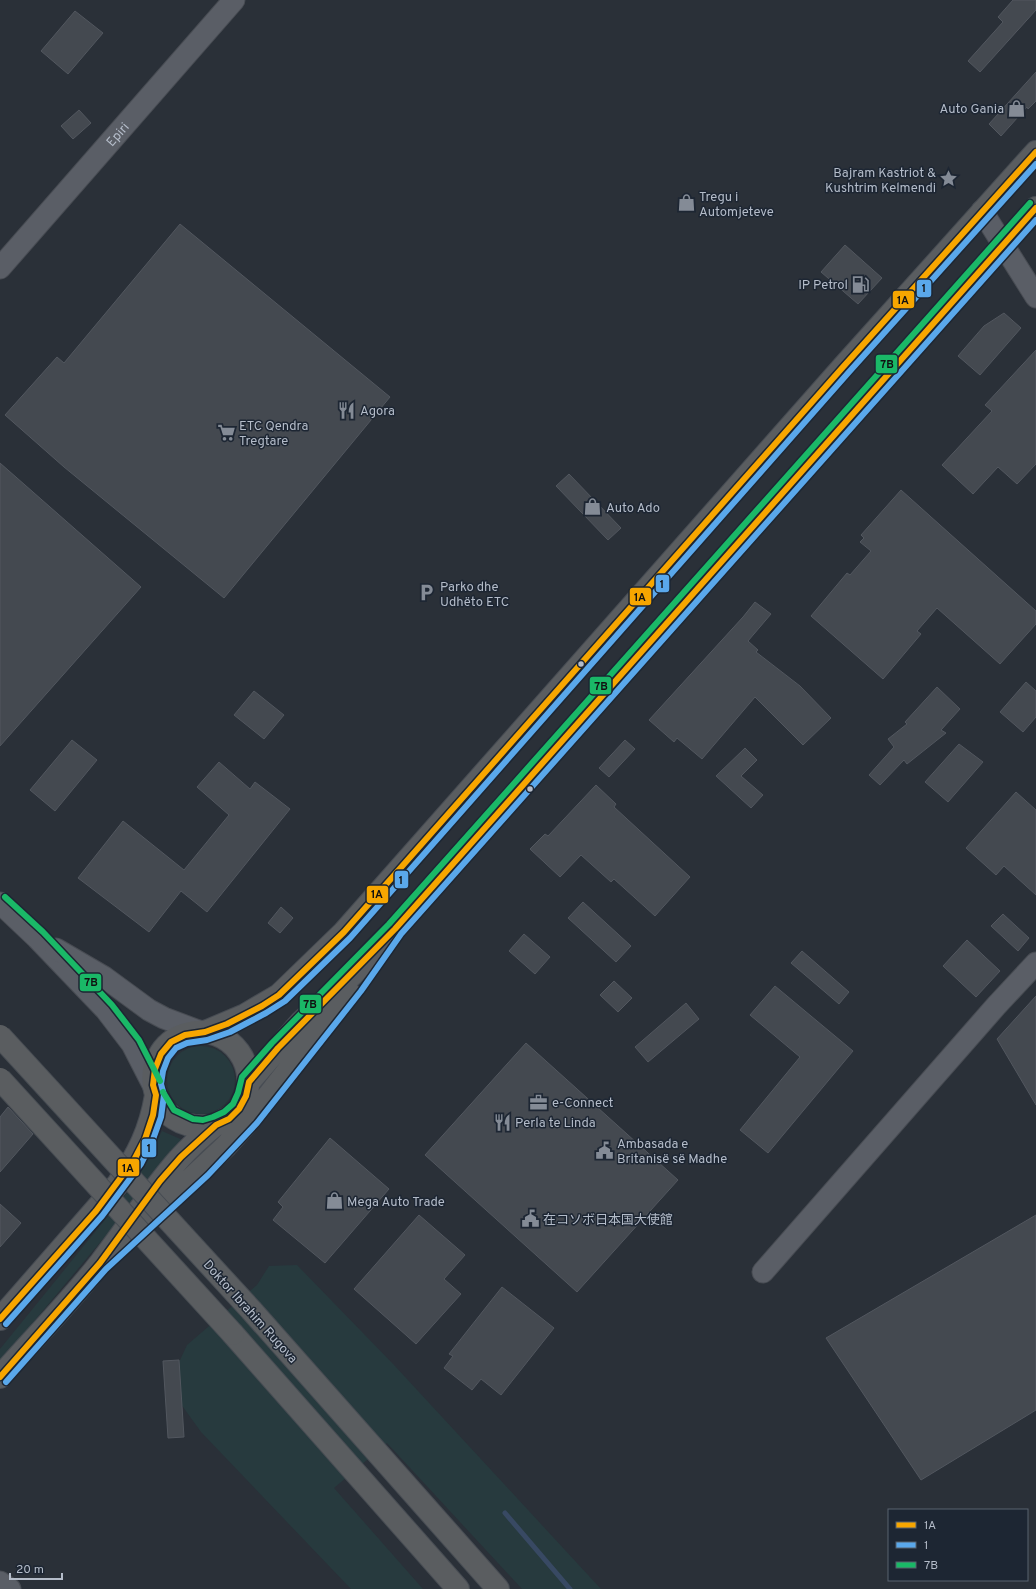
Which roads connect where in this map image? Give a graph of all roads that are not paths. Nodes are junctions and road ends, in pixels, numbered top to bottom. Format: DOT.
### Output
graph roads {
  1 [pos="234,0"];
  2 [pos="1036,152"];
  3 [pos="1036,208"];
  4 [pos="982,211"];
  5 [pos="1004,245"];
  6 [pos="0,268"];
  7 [pos="1036,297"];
  8 [pos="0,903"];
  9 [pos="395,929"];
  10 [pos="37,938"];
  11 [pos="1036,963"];
  12 [pos="203,1032"];
  13 [pos="0,1036"];
  14 [pos="0,1079"];
  15 [pos="249,1082"];
  16 [pos="155,1090"];
  17 [pos="216,1125"];
  18 [pos="100,1263"];
  19 [pos="763,1272"];
  20 [pos="0,1319"];
  21 [pos="0,1377"];
  22 [pos="0,1582"];
  23 [pos="10,1589"];
  24 [pos="458,1589"];
  25 [pos="498,1589"];
  1 -- 6 [label="street, Epiri"];
  2 -- 4 [label="highway"];
  3 -- 5 [label="highway"];
  4 -- 5 [label="street"];
  4 -- 12 [label="highway"];
  5 -- 7 [label="street"];
  5 -- 9 [label="highway"];
  8 -- 10 [label="street"];
  9 -- 15 [label="highway"];
  9 -- 18 [label="highway"];
  10 -- 12 [label="street"];
  10 -- 16 [label="street"];
  11 -- 19 [label="street"];
  12 -- 15 [label="highway"];
  12 -- 16 [label="highway"];
  13 -- 25 [label="highway, Doktor Ibrahim Rugova, bridge"];
  14 -- 24 [label="highway, bridge"];
  15 -- 17 [label="highway"];
  16 -- 17 [label="highway"];
  16 -- 20 [label="highway"];
  17 -- 18 [label="highway"];
  18 -- 21 [label="highway"];
  22 -- 23 [label="street"];
}
